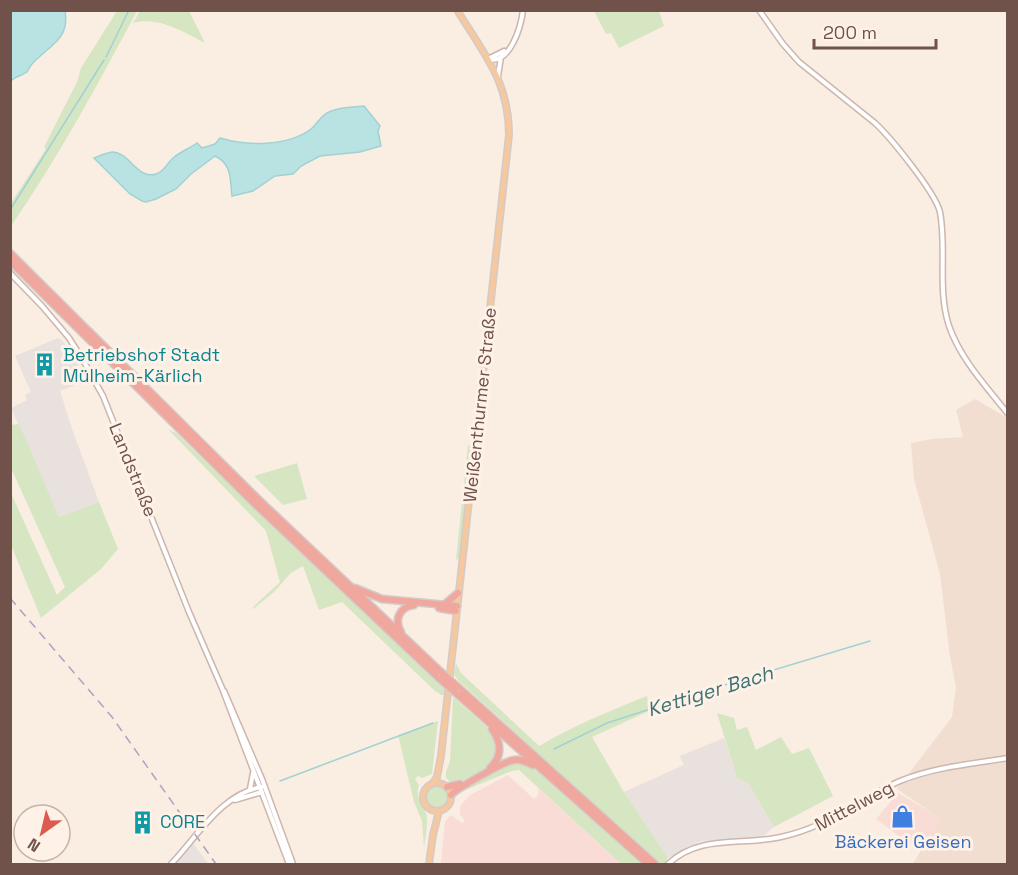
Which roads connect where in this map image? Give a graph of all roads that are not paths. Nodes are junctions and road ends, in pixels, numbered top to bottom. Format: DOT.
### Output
graph roads {
  1 [pos="456,10"];
  2 [pos="523,10"];
  3 [pos="759,10"];
  4 [pos="508,49"];
  5 [pos="501,56"];
  6 [pos="488,59"];
  7 [pos="498,76"];
  8 [pos="10,253"];
  9 [pos="10,261"];
  10 [pos="10,273"];
  11 [pos="1008,414"];
  12 [pos="342,580"];
  13 [pos="458,593"];
  14 [pos="445,604"];
  15 [pos="456,608"];
  16 [pos="409,642"];
  17 [pos="441,675"];
  18 [pos="222,688"];
  19 [pos="458,691"];
  20 [pos="487,721"];
  21 [pos="441,756"];
  22 [pos="1008,758"];
  23 [pos="253,769"];
  24 [pos="544,771"];
  25 [pos="433,783"];
  26 [pos="445,786"];
  27 [pos="263,789"];
  28 [pos="249,790"];
  29 [pos="451,795"];
  30 [pos="232,801"];
  31 [pos="431,809"];
  32 [pos="439,811"];
  33 [pos="433,835"];
  34 [pos="171,864"];
  35 [pos="288,864"];
  36 [pos="293,864"];
  37 [pos="429,864"];
  38 [pos="648,864"];
  39 [pos="655,864"];
  40 [pos="668,864"];
  1 -- 6 [label="main road, Weißenthurmer Straße"];
  2 -- 4 [label="street"];
  3 -- 11 [label="street"];
  4 -- 5 [label="street"];
  4 -- 6 [label="street"];
  5 -- 6 [label="street"];
  5 -- 7 [label="street"];
  6 -- 7 [label="main road, Weißenthurmer Straße"];
  7 -- 13 [label="main road, Weißenthurmer Straße"];
  8 -- 12 [label="highway"];
  9 -- 17 [label="highway"];
  10 -- 18 [label="street, Landstraße"];
  12 -- 14 [label="highway"];
  12 -- 16 [label="highway"];
  13 -- 14 [label="highway"];
  13 -- 15 [label="main road, Weißenthurmer Straße"];
  14 -- 15 [label="highway"];
  15 -- 16 [label="highway"];
  15 -- 21 [label="main road, Weißenthurmer Straße"];
  16 -- 17 [label="highway"];
  17 -- 19 [label="highway, bridge"];
  18 -- 23 [label="street"];
  18 -- 27 [label="street"];
  19 -- 20 [label="highway"];
  19 -- 39 [label="highway"];
  20 -- 24 [label="highway"];
  20 -- 26 [label="highway"];
  21 -- 25 [label="main road, Weißenthurmer Straße"];
  21 -- 26 [label="main road, Weißenthurmer Straße"];
  22 -- 40 [label="street, Mittelweg"];
  23 -- 27 [label="street"];
  23 -- 28 [label="street"];
  24 -- 29 [label="highway"];
  24 -- 38 [label="highway"];
  25 -- 26 [label="main road"];
  25 -- 31 [label="main road"];
  26 -- 29 [label="main road"];
  27 -- 28 [label="street"];
  27 -- 30 [label="street"];
  27 -- 35 [label="street"];
  27 -- 36 [label="street"];
  28 -- 30 [label="street"];
  29 -- 32 [label="main road"];
  30 -- 34 [label="street"];
  31 -- 32 [label="main road"];
  31 -- 33 [label="main road"];
  32 -- 33 [label="main road"];
  33 -- 37 [label="main road"];
}
